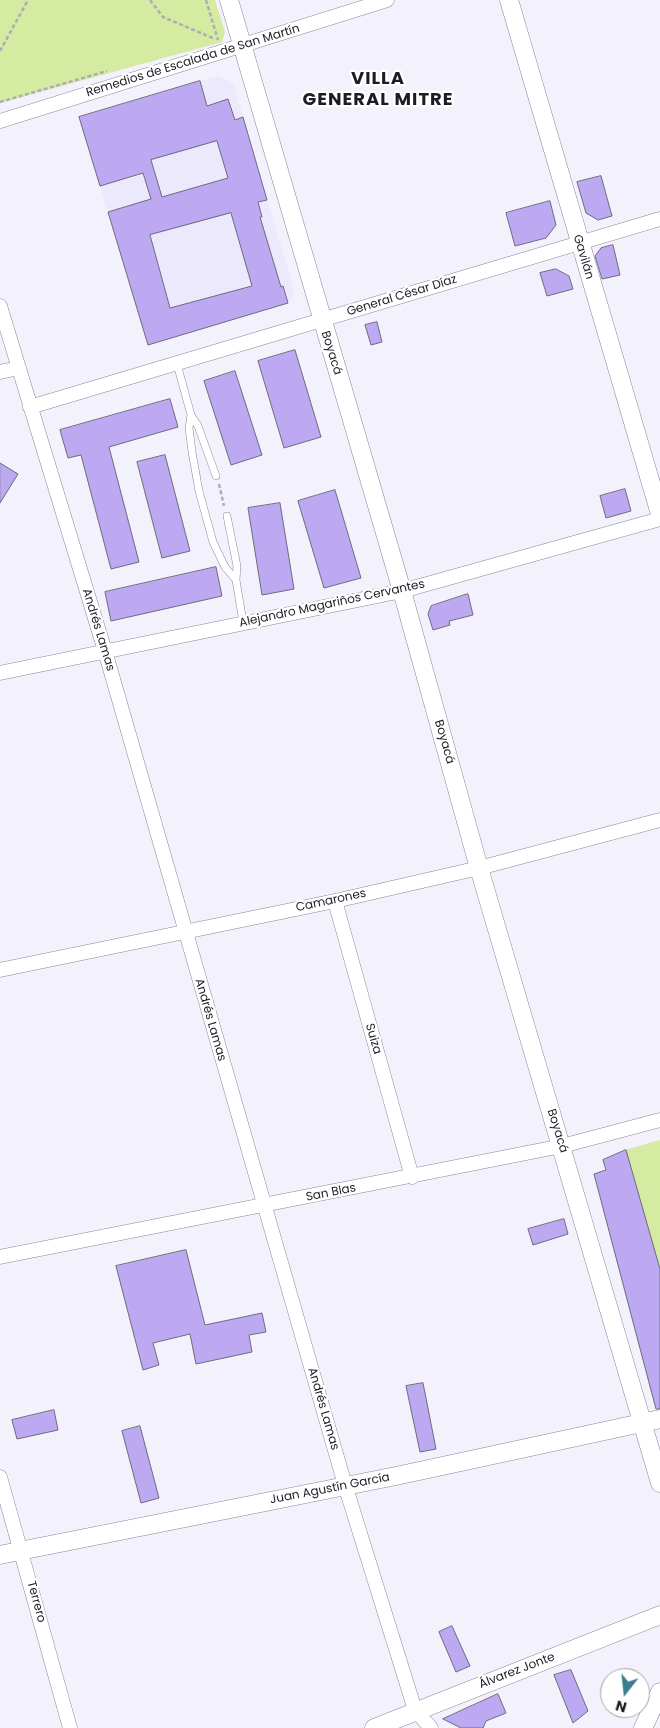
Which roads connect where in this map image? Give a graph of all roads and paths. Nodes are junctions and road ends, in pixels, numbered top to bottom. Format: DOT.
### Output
graph roads {
  1 [pos="28,0"];
  2 [pos="150,0"];
  3 [pos="206,0"];
  4 [pos="229,0"];
  5 [pos="509,0"];
  6 [pos="383,1"];
  7 [pos="218,40"];
  8 [pos="208,42"];
  9 [pos="243,47"];
  10 [pos="0,51"];
  11 [pos="114,70"];
  12 [pos="0,102"];
  13 [pos="0,121"];
  14 [pos="660,219"];
  15 [pos="579,242"];
  16 [pos="0,306"];
  17 [pos="321,320"];
  18 [pos="177,364"];
  19 [pos="19,368"];
  20 [pos="0,372"];
  21 [pos="30,407"];
  22 [pos="191,415"];
  23 [pos="216,476"];
  24 [pos="660,514"];
  25 [pos="227,516"];
  26 [pos="660,519"];
  27 [pos="236,580"];
  28 [pos="402,591"];
  29 [pos="243,622"];
  30 [pos="104,651"];
  31 [pos="0,673"];
  32 [pos="660,820"];
  33 [pos="479,868"];
  34 [pos="335,901"];
  35 [pos="184,931"];
  36 [pos="0,970"];
  37 [pos="660,1120"];
  38 [pos="562,1146"];
  39 [pos="412,1177"];
  40 [pos="264,1206"];
  41 [pos="0,1257"];
  42 [pos="660,1419"];
  43 [pos="642,1423"];
  44 [pos="0,1477"];
  45 [pos="660,1483"];
  46 [pos="345,1485"];
  47 [pos="22,1550"];
  48 [pos="0,1555"];
  49 [pos="660,1615"];
  50 [pos="660,1692"];
  51 [pos="415,1710"];
  52 [pos="70,1728"];
  53 [pos="374,1728"];
  54 [pos="412,1728"];
  55 [pos="431,1728"];
  56 [pos="643,1728"];
  1 -- 10 [label="path"];
  2 -- 7 [label="path"];
  3 -- 7 [label="path"];
  4 -- 9 [label="street, Boyacá"];
  5 -- 15 [label="street, Gavilán"];
  6 -- 9 [label="street, Remedios de Escalada de San Martín"];
  7 -- 8 [label="path"];
  7 -- 9 [label="path"];
  9 -- 13 [label="street, Remedios de Escalada de San Martín"];
  9 -- 17 [label="street, Boyacá"];
  11 -- 12 [label="path"];
  14 -- 15 [label="street, General César Díaz"];
  15 -- 17 [label="street, General César Díaz"];
  15 -- 24 [label="street, Gavilán"];
  16 -- 19 [label="street, Andrés Lamas"];
  17 -- 18 [label="street, General César Díaz"];
  17 -- 28 [label="street, Boyacá"];
  18 -- 21 [label="street, General César Díaz"];
  18 -- 22 [label="lane"];
  19 -- 20 [label="street"];
  19 -- 21 [label="street, Andrés Lamas"];
  21 -- 30 [label="street, Andrés Lamas"];
  22 -- 23 [label="lane"];
  22 -- 27 [label="lane"];
  23 -- 25 [label="path"];
  25 -- 27 [label="lane"];
  26 -- 28 [label="street, Alejandro Magariños Cervantes"];
  27 -- 29 [label="lane"];
  28 -- 29 [label="street, Alejandro Magariños Cervantes"];
  28 -- 33 [label="street, Boyacá"];
  29 -- 30 [label="street, Alejandro Magariños Cervantes"];
  30 -- 31 [label="street, Alejandro Magariños Cervantes"];
  30 -- 35 [label="street, Andrés Lamas"];
  32 -- 33 [label="street, Camarones"];
  33 -- 34 [label="street, Camarones"];
  33 -- 38 [label="street, Boyacá"];
  34 -- 35 [label="street, Camarones"];
  34 -- 39 [label="street, Suiza"];
  35 -- 36 [label="street, Camarones"];
  35 -- 40 [label="street, Andrés Lamas"];
  37 -- 38 [label="street, San Blas"];
  38 -- 39 [label="street, San Blas"];
  38 -- 43 [label="street, Boyacá"];
  39 -- 40 [label="street, San Blas"];
  40 -- 41 [label="street, San Blas"];
  40 -- 46 [label="street, Andrés Lamas"];
  42 -- 43 [label="street, Juan Agustín García"];
  43 -- 45 [label="street, Boyacá"];
  43 -- 46 [label="street, Juan Agustín García"];
  44 -- 47 [label="street, Terrero"];
  46 -- 47 [label="street, Juan Agustín García"];
  46 -- 51 [label="street, Andrés Lamas"];
  47 -- 48 [label="street, Juan Agustín García"];
  47 -- 52 [label="street, Terrero"];
  49 -- 51 [label="street, Álvarez Jonte"];
  50 -- 56 [label="street"];
  51 -- 53 [label="street, Álvarez Jonte"];
  51 -- 54 [label="street"];
  51 -- 55 [label="street, Andrés Lamas"];
}
